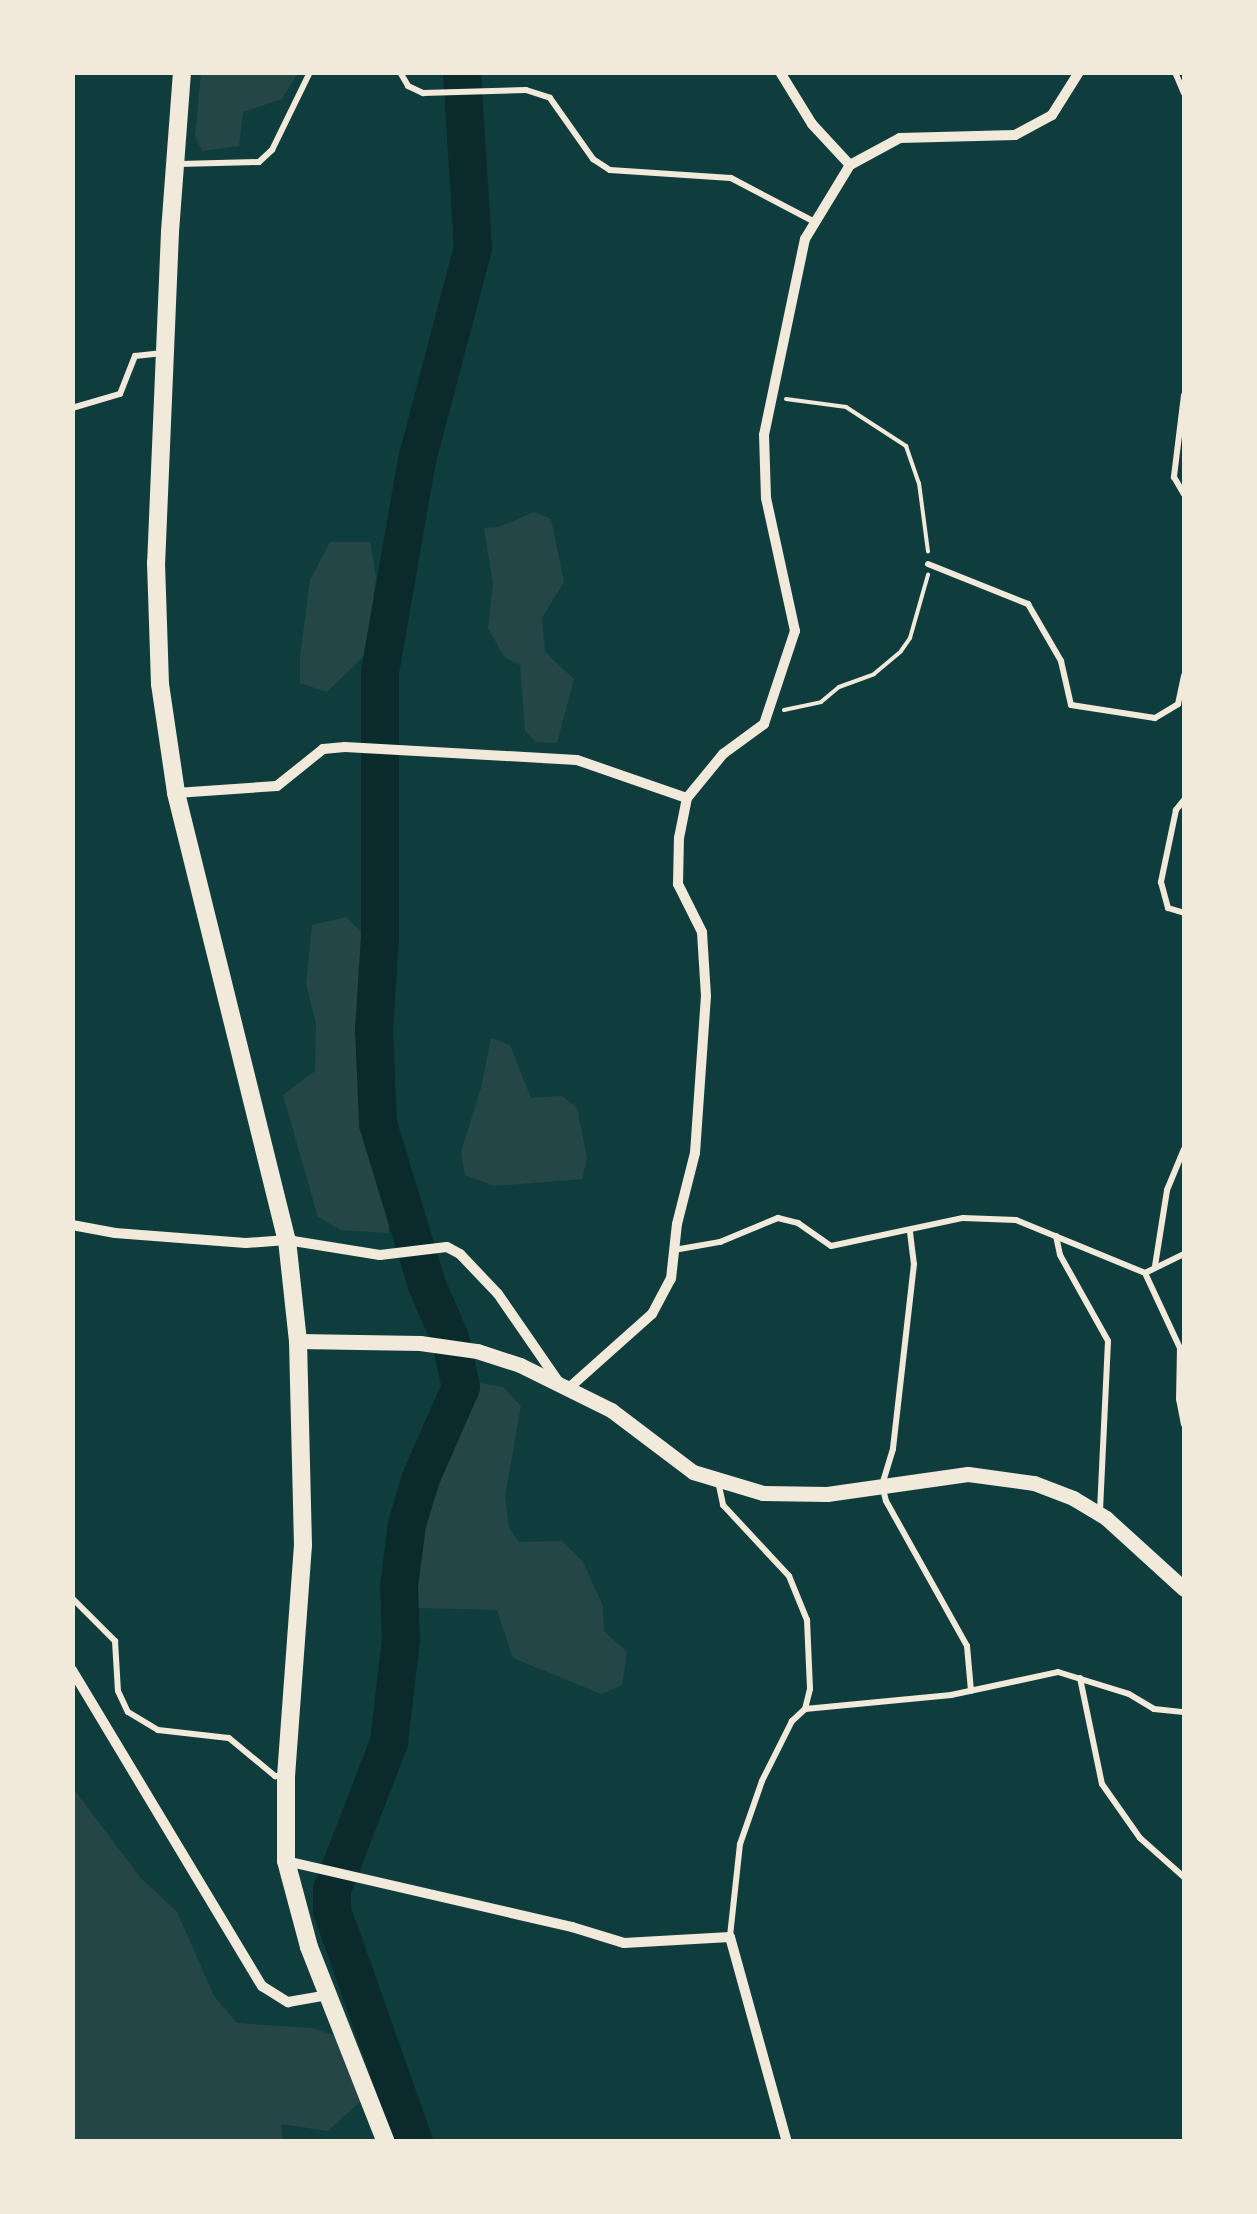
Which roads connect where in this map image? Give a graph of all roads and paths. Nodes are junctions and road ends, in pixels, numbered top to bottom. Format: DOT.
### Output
graph roads {
  1 [pos="182,72"];
  2 [pos="310,72"];
  3 [pos="400,72"];
  4 [pos="780,72"];
  5 [pos="1079,72"];
  6 [pos="1176,72"];
  7 [pos="1184,93"];
  8 [pos="173,164"];
  9 [pos="850,165"];
  10 [pos="812,221"];
  11 [pos="164,353"];
  12 [pos="1184,395"];
  13 [pos="770,397"];
  14 [pos="72,408"];
  15 [pos="1184,494"];
  16 [pos="928,564"];
  17 [pos="1184,678"];
  18 [pos="770,712"];
  19 [pos="176,794"];
  20 [pos="687,798"];
  21 [pos="1184,800"];
  22 [pos="1184,912"];
  23 [pos="1184,1148"];
  24 [pos="72,1225"];
  25 [pos="910,1232"];
  26 [pos="1055,1235"];
  27 [pos="287,1240"];
  28 [pos="674,1250"];
  29 [pos="1184,1254"];
  30 [pos="1155,1266"];
  31 [pos="1145,1274"];
  32 [pos="298,1341"];
  33 [pos="564,1384"];
  34 [pos="1184,1425"];
  35 [pos="718,1480"];
  36 [pos="882,1485"];
  37 [pos="1100,1514"];
  38 [pos="1184,1589"];
  39 [pos="72,1598"];
  40 [pos="72,1670"];
  41 [pos="1080,1678"];
  42 [pos="971,1690"];
  43 [pos="805,1709"];
  44 [pos="1184,1712"];
  45 [pos="286,1776"];
  46 [pos="286,1861"];
  47 [pos="1184,1876"];
  48 [pos="730,1938"];
  49 [pos="327,1994"];
  50 [pos="386,2142"];
  51 [pos="787,2142"];
  1 -- 8 [label="main road"];
  2 -- 8 [label="lane"];
  3 -- 10 [label="lane"];
  4 -- 9 [label="street"];
  5 -- 9 [label="street"];
  6 -- 7 [label="lane"];
  8 -- 11 [label="main road"];
  9 -- 10 [label="street"];
  10 -- 13 [label="street"];
  11 -- 14 [label="lane"];
  11 -- 19 [label="main road"];
  12 -- 15 [label="lane"];
  13 -- 16 [label="path"];
  13 -- 18 [label="street"];
  16 -- 17 [label="lane"];
  16 -- 18 [label="path"];
  18 -- 20 [label="street"];
  19 -- 20 [label="street"];
  19 -- 27 [label="main road"];
  20 -- 28 [label="street"];
  21 -- 22 [label="lane"];
  23 -- 30 [label="lane"];
  24 -- 27 [label="street"];
  25 -- 26 [label="lane"];
  25 -- 28 [label="lane"];
  25 -- 36 [label="lane"];
  26 -- 31 [label="lane"];
  26 -- 37 [label="lane"];
  27 -- 32 [label="main road"];
  27 -- 33 [label="street"];
  28 -- 33 [label="street"];
  29 -- 30 [label="lane"];
  30 -- 31 [label="lane"];
  31 -- 34 [label="lane"];
  32 -- 33 [label="street"];
  32 -- 45 [label="main road"];
  33 -- 35 [label="street"];
  35 -- 36 [label="street"];
  35 -- 43 [label="lane"];
  36 -- 37 [label="street"];
  36 -- 42 [label="lane"];
  37 -- 38 [label="street"];
  39 -- 45 [label="lane"];
  40 -- 49 [label="street"];
  41 -- 42 [label="lane"];
  41 -- 44 [label="lane"];
  41 -- 47 [label="lane"];
  42 -- 43 [label="lane"];
  43 -- 48 [label="lane"];
  45 -- 46 [label="main road"];
  46 -- 48 [label="street"];
  46 -- 49 [label="main road"];
  48 -- 51 [label="street"];
  49 -- 50 [label="main road"];
}
